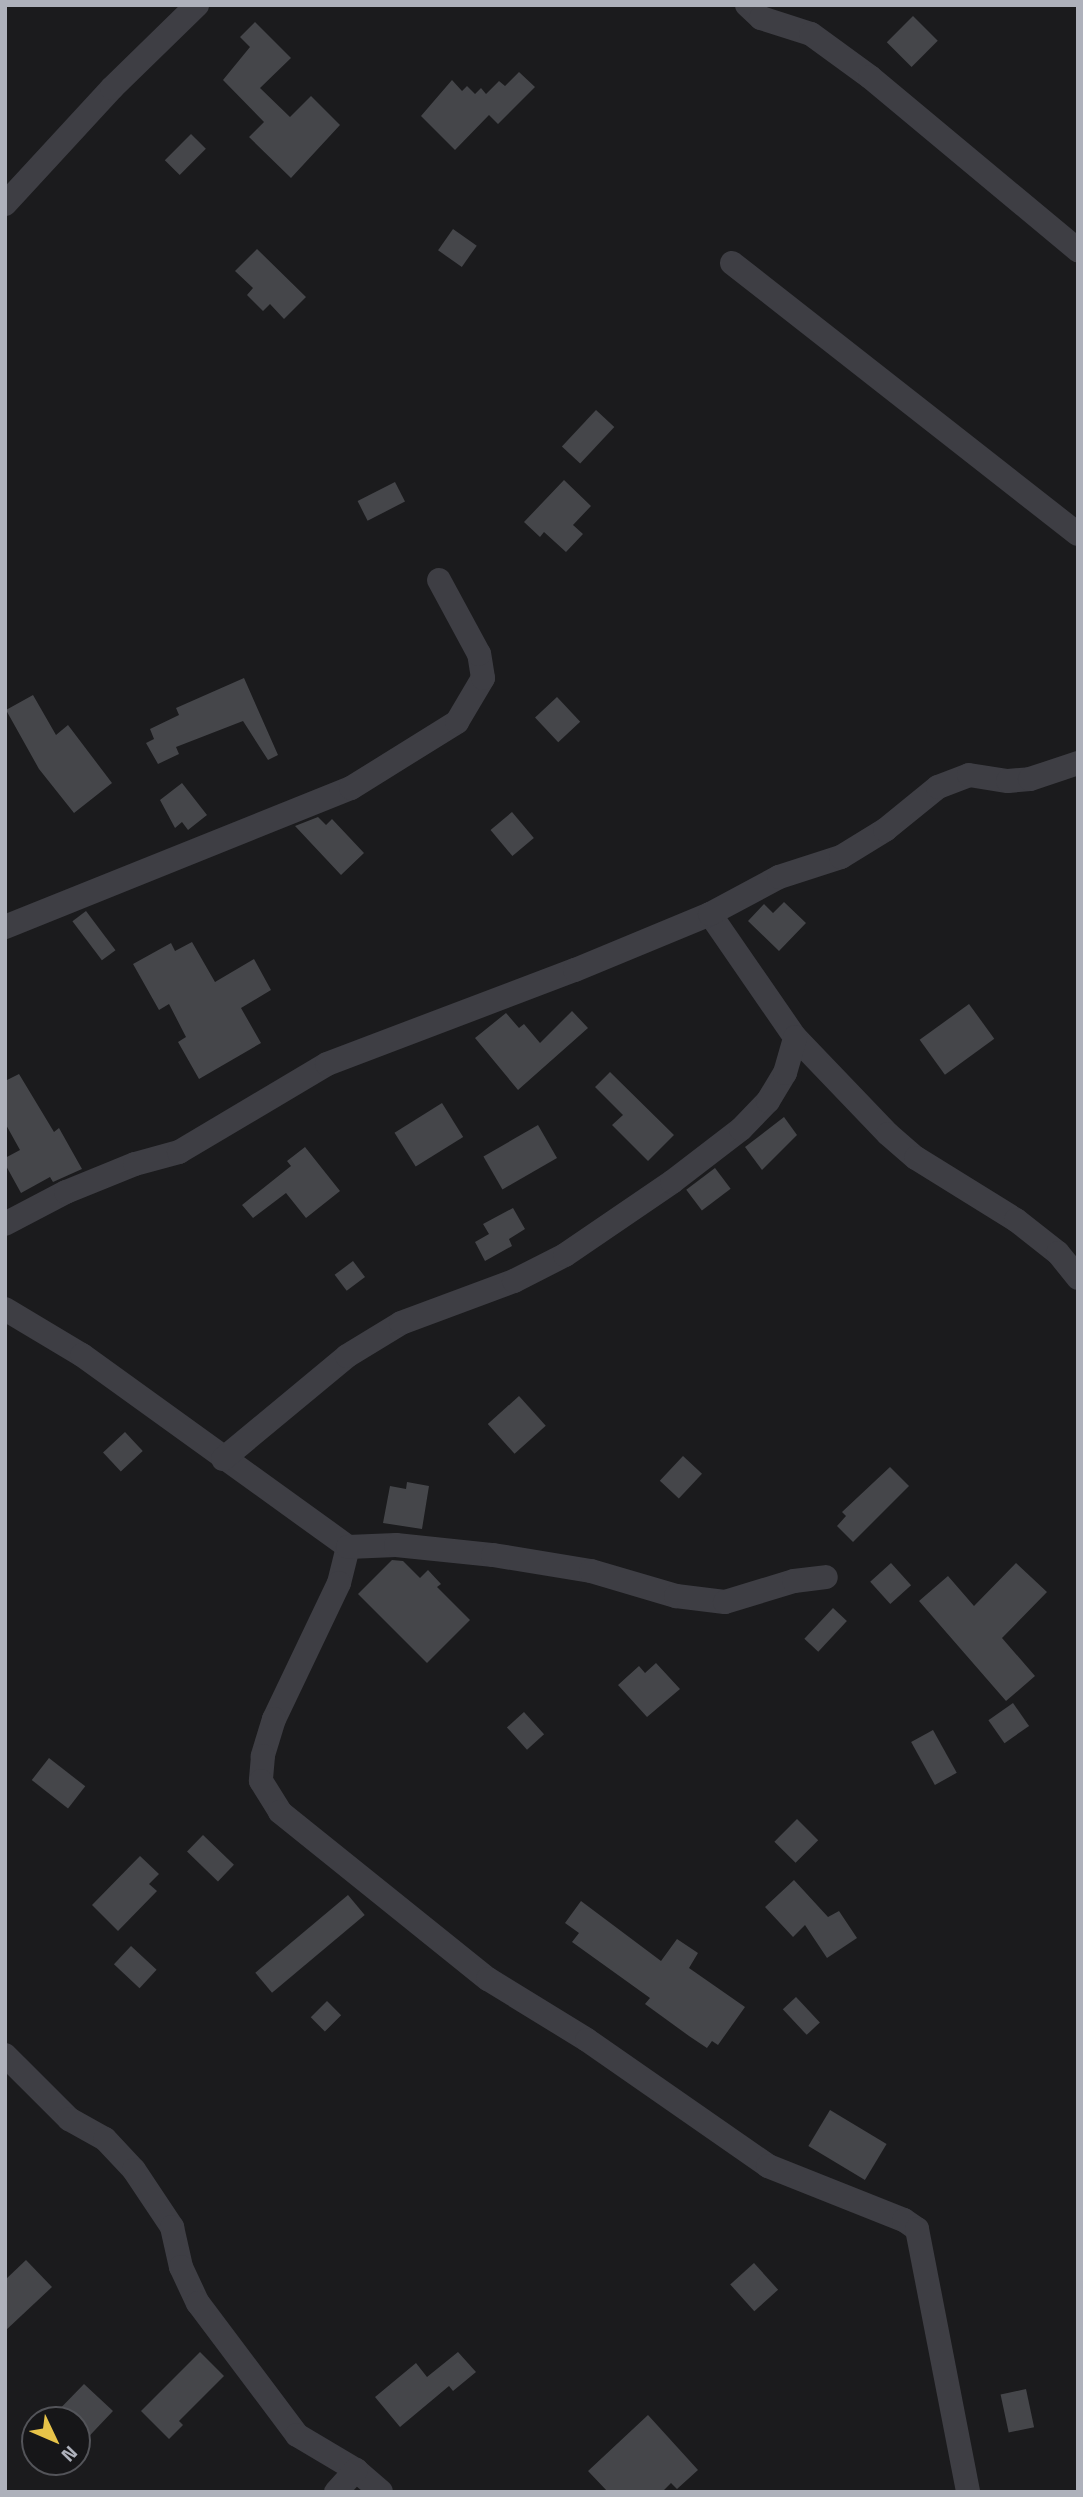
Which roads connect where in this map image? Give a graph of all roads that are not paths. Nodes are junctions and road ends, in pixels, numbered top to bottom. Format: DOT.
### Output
graph roads {
  1 [pos="197,5"];
  2 [pos="747,5"];
  3 [pos="5,204"];
  4 [pos="1078,250"];
  5 [pos="732,263"];
  6 [pos="1078,534"];
  7 [pos="439,580"];
  8 [pos="1078,763"];
  9 [pos="710,914"];
  10 [pos="5,927"];
  11 [pos="795,1037"];
  12 [pos="5,1224"];
  13 [pos="1078,1278"];
  14 [pos="5,1309"];
  15 [pos="223,1459"];
  16 [pos="348,1548"];
  17 [pos="826,1577"];
  18 [pos="5,2055"];
  19 [pos="356,2470"];
  20 [pos="336,2492"];
  21 [pos="381,2492"];
  22 [pos="968,2492"];
  1 -- 3 [label="street"];
  2 -- 4 [label="street"];
  5 -- 6 [label="street"];
  7 -- 10 [label="street"];
  8 -- 9 [label="street"];
  9 -- 11 [label="street"];
  9 -- 12 [label="street"];
  11 -- 13 [label="street"];
  11 -- 15 [label="street"];
  14 -- 15 [label="street"];
  15 -- 16 [label="street"];
  16 -- 17 [label="street"];
  16 -- 22 [label="street"];
  18 -- 19 [label="street"];
  19 -- 20 [label="street"];
  19 -- 21 [label="street"];
}
